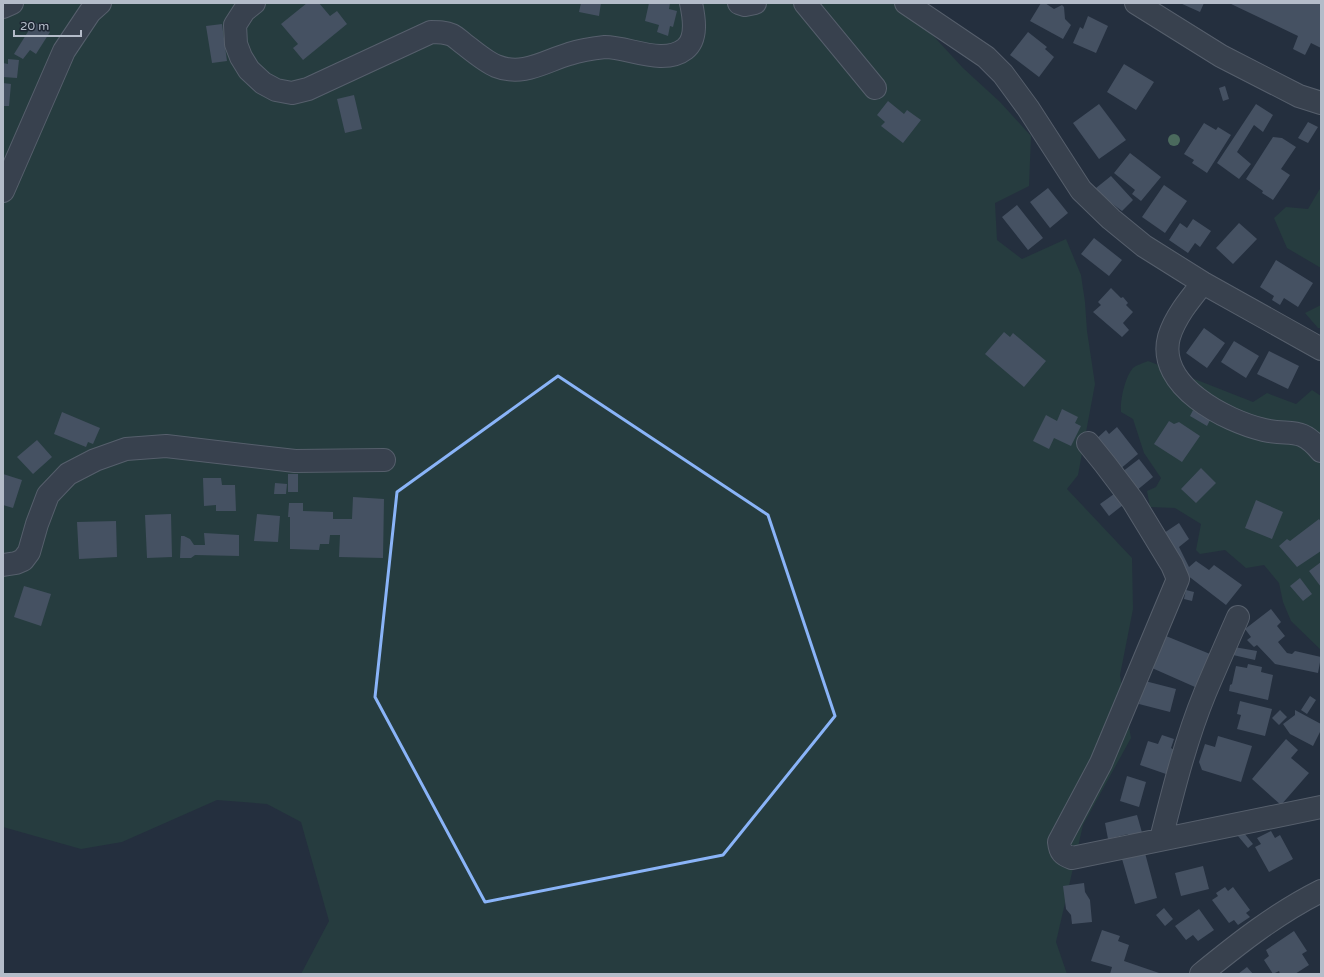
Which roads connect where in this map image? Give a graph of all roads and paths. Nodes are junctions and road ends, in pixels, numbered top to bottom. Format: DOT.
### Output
graph roads {
  1 [pos="12,3"];
  2 [pos="100,3"];
  3 [pos="254,3"];
  4 [pos="691,3"];
  5 [pos="739,3"];
  6 [pos="755,3"];
  7 [pos="805,3"];
  8 [pos="906,3"];
  9 [pos="1136,3"];
  10 [pos="3,8"];
  11 [pos="875,88"];
  12 [pos="1321,103"];
  13 [pos="3,191"];
  14 [pos="1203,283"];
  15 [pos="1321,349"];
  16 [pos="1088,443"];
  17 [pos="1321,451"];
  18 [pos="384,460"];
  19 [pos="3,565"];
  20 [pos="1238,617"];
  21 [pos="1321,807"];
  22 [pos="1161,840"];
  23 [pos="1321,891"];
  24 [pos="1201,974"];
  1 -- 10 [label="street"];
  2 -- 13 [label="street"];
  3 -- 4 [label="street"];
  5 -- 6 [label="street"];
  7 -- 11 [label="street"];
  8 -- 14 [label="street"];
  9 -- 12 [label="street"];
  14 -- 15 [label="street"];
  14 -- 17 [label="street"];
  16 -- 22 [label="street"];
  18 -- 19 [label="street"];
  20 -- 22 [label="street"];
  21 -- 22 [label="street"];
  23 -- 24 [label="street"];
}
